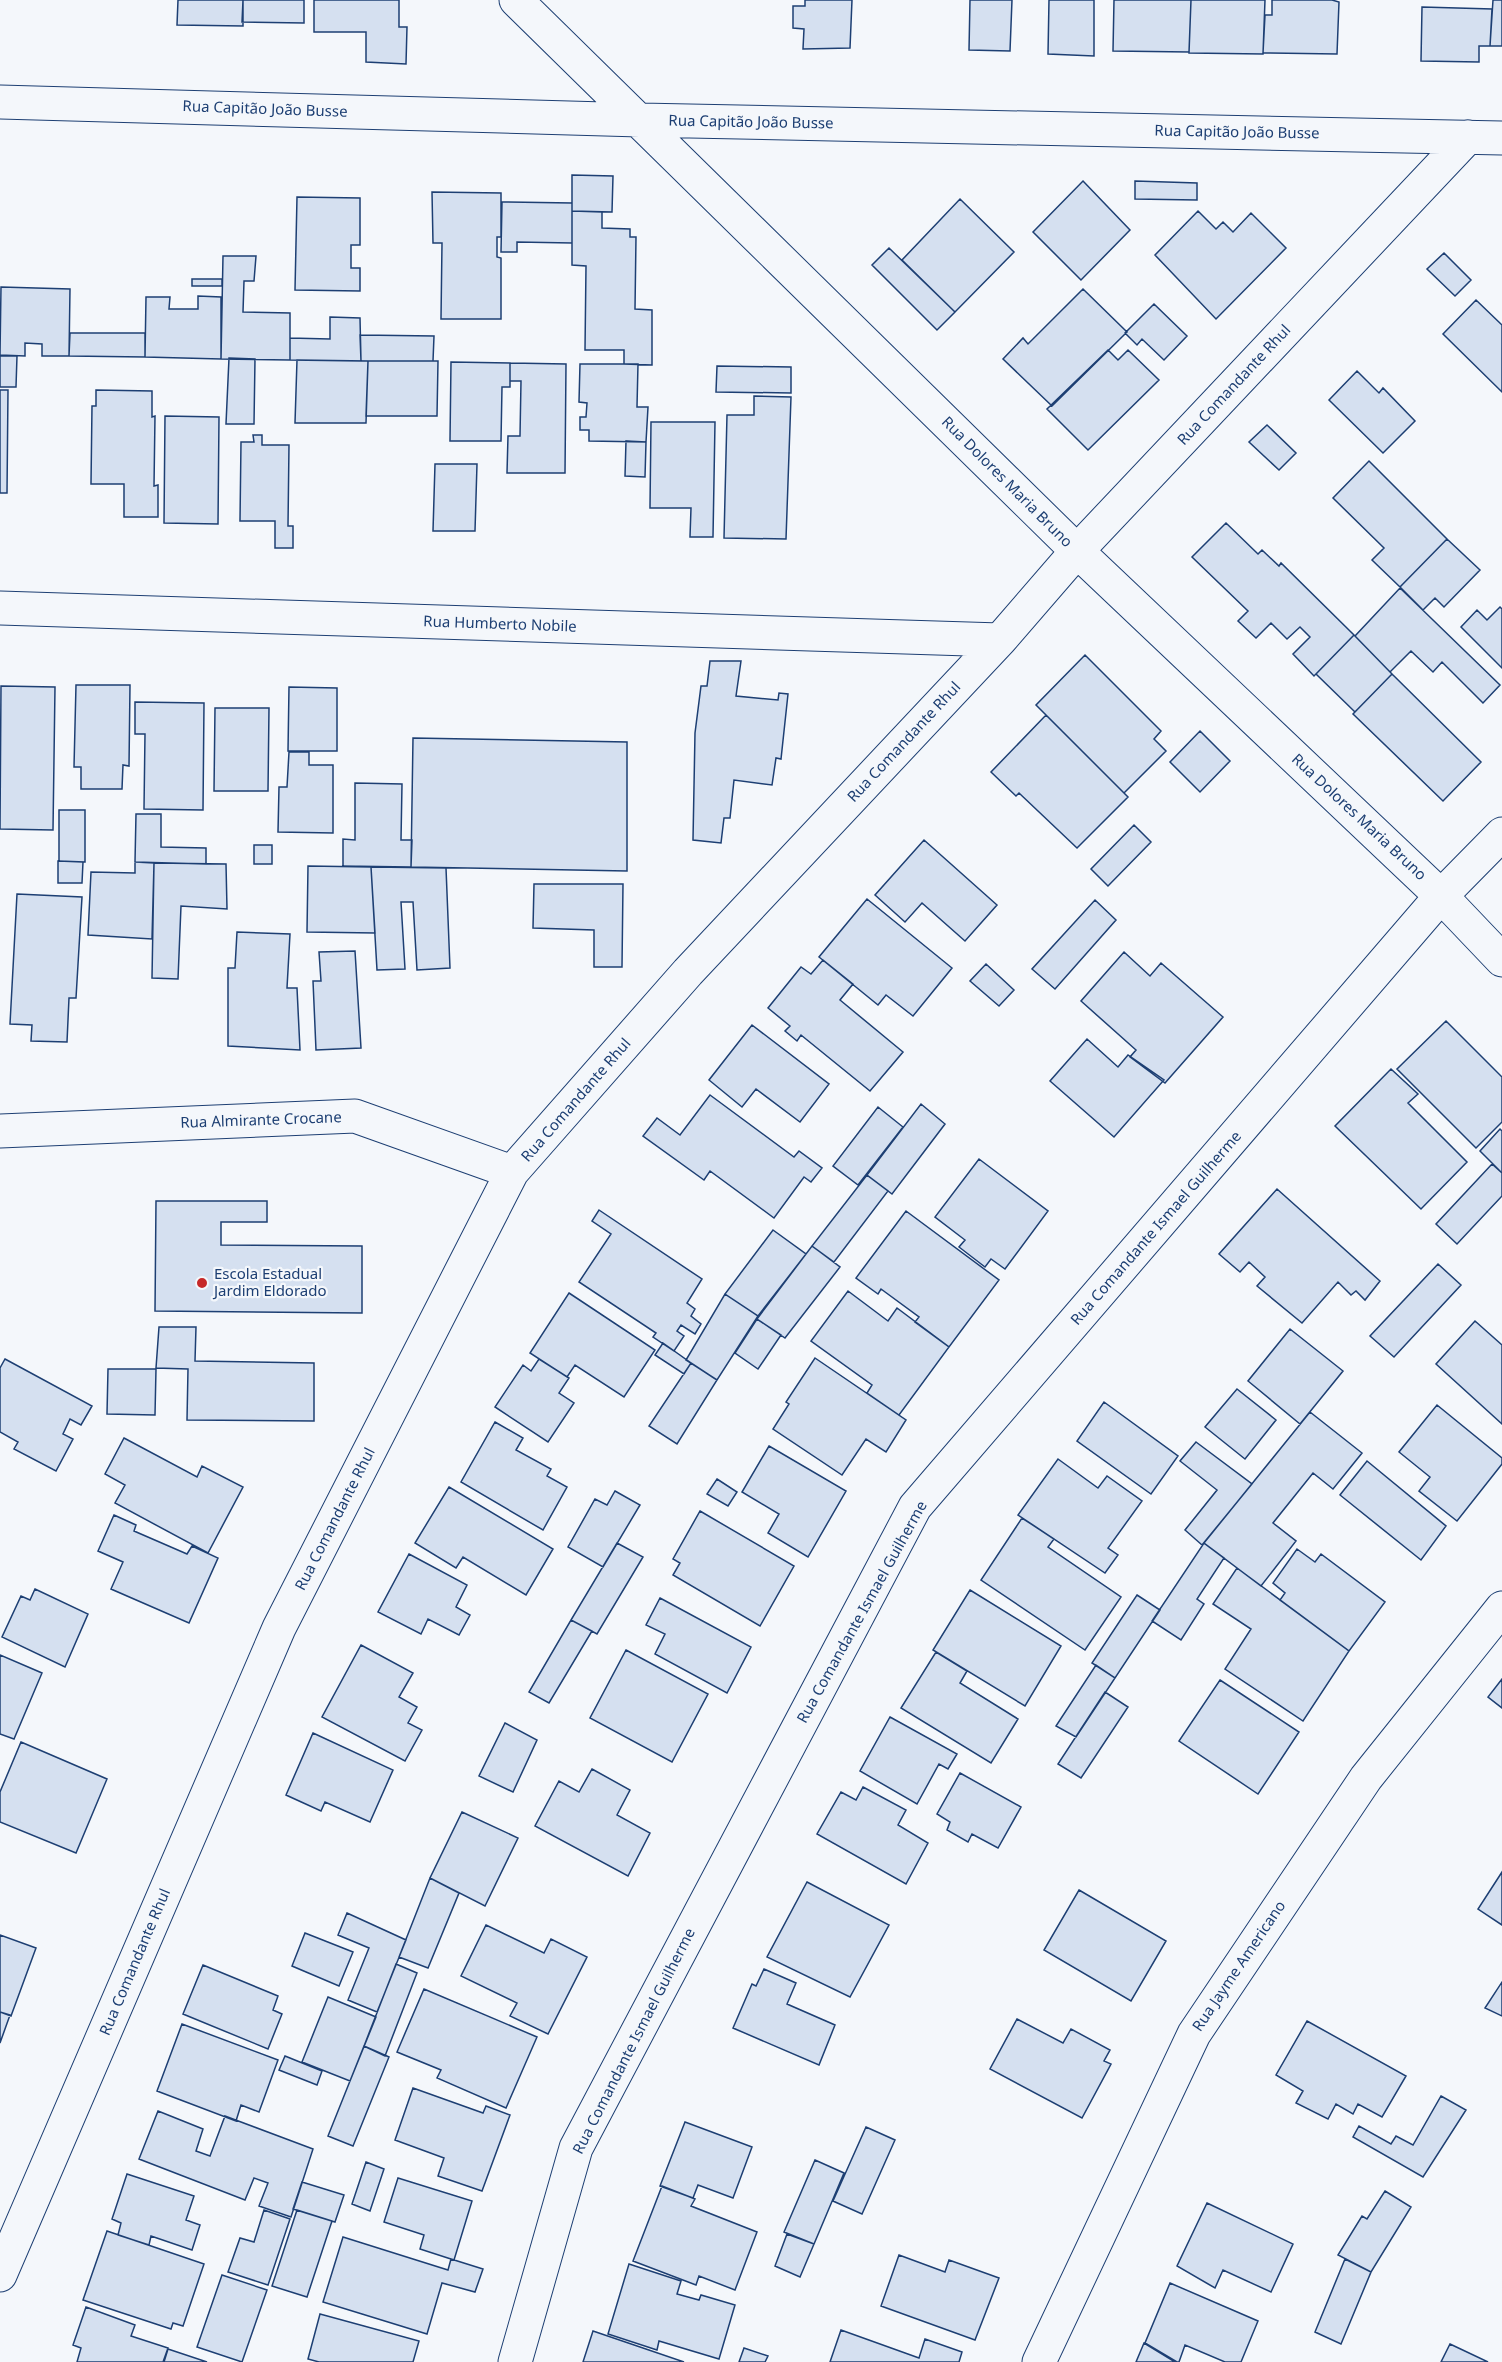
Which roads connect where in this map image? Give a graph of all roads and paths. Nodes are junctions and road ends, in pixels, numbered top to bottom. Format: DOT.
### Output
graph roads {
  1 [pos="516,0"];
  2 [pos="0,102"];
  3 [pos="640,120"];
  4 [pos="1468,137"];
  5 [pos="1502,138"];
  6 [pos="1077,550"];
  7 [pos="0,609"];
  8 [pos="999,640"];
  9 [pos="1502,834"];
  10 [pos="1441,896"];
  11 [pos="1502,960"];
  12 [pos="0,1131"];
  13 [pos="512,1172"];
  14 [pos="1502,1608"];
  15 [pos="0,2275"];
  16 [pos="515,2362"];
  17 [pos="1039,2362"];
  1 -- 3 [label="street, Rua Dolores Maria Bruno"];
  2 -- 3 [label="street, Rua Capitão João Busse"];
  3 -- 4 [label="street, Rua Capitão João Busse"];
  3 -- 6 [label="street, Rua Dolores Maria Bruno"];
  4 -- 5 [label="street, Rua Capitão João Busse"];
  4 -- 6 [label="street, Rua Comandante Rhul"];
  6 -- 8 [label="street, Rua Comandante Rhul"];
  6 -- 10 [label="street, Rua Dolores Maria Bruno"];
  7 -- 8 [label="street, Rua Humberto Nobile"];
  8 -- 13 [label="street, Rua Comandante Rhul"];
  9 -- 10 [label="street, Rua Comandante Ismael Guilherme"];
  10 -- 11 [label="street, Rua Dolores Maria Bruno"];
  10 -- 16 [label="street, Rua Comandante Ismael Guilherme"];
  12 -- 13 [label="street, Rua Almirante Crocane"];
  13 -- 15 [label="street, Rua Comandante Rhul"];
  14 -- 17 [label="street, Rua Jayme Americano"];
}
